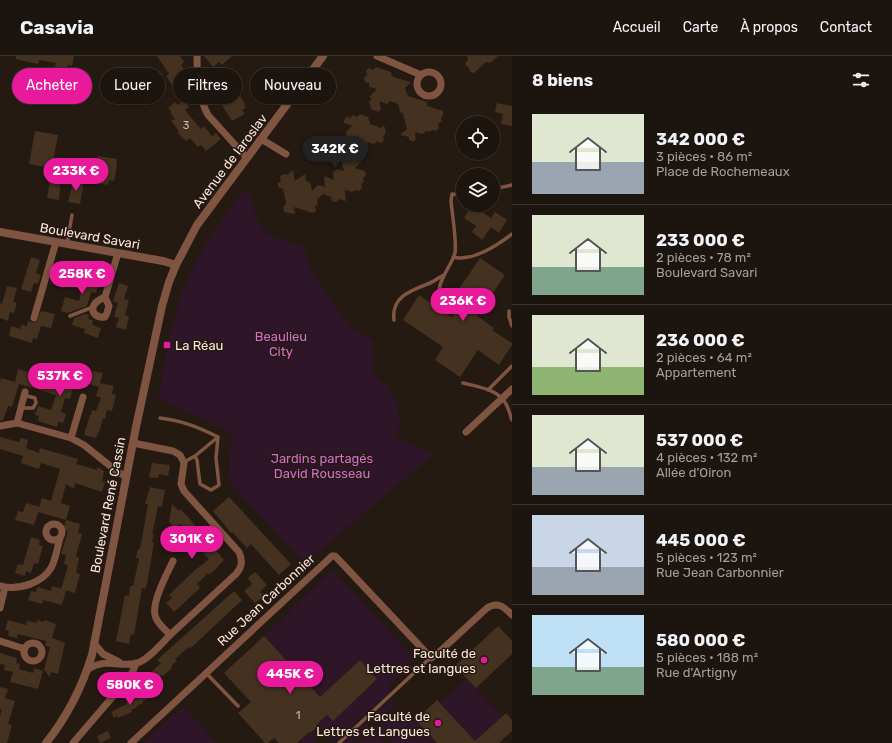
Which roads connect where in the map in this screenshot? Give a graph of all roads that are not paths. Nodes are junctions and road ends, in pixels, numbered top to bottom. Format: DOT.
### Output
graph roads {
  1 [pos="197,56"];
  2 [pos="323,56"];
  3 [pos="377,56"];
  4 [pos="421,76"];
  5 [pos="261,140"];
  6 [pos="286,154"];
  7 [pos="247,158"];
  8 [pos="512,185"];
  9 [pos="500,188"];
  10 [pos="456,194"];
  11 [pos="72,215"];
  12 [pos="0,232"];
  13 [pos="512,234"];
  14 [pos="56,242"];
  15 [pos="67,244"];
  16 [pos="118,253"];
  17 [pos="453,258"];
  18 [pos="176,264"];
  19 [pos="444,274"];
  20 [pos="105,297"];
  21 [pos="94,306"];
  22 [pos="456,310"];
  23 [pos="509,311"];
  24 [pos="70,316"];
  25 [pos="34,318"];
  26 [pos="394,320"];
  27 [pos="512,326"];
  28 [pos="512,366"];
  29 [pos="463,383"];
  30 [pos="512,389"];
  31 [pos="488,390"];
  32 [pos="24,395"];
  33 [pos="83,397"];
  34 [pos="502,399"];
  35 [pos="21,408"];
  36 [pos="160,418"];
  37 [pos="512,420"];
  38 [pos="16,423"];
  39 [pos="0,426"];
  40 [pos="466,432"];
  41 [pos="218,437"];
  42 [pos="71,438"];
  43 [pos="133,443"];
  44 [pos="195,456"];
  45 [pos="184,462"];
  46 [pos="126,476"];
  47 [pos="60,538"];
  48 [pos="173,562"];
  49 [pos="2,587"];
  50 [pos="0,608"];
  51 [pos="512,615"];
  52 [pos="170,635"];
  53 [pos="0,641"];
  54 [pos="94,643"];
  55 [pos="24,649"];
  56 [pos="430,658"];
  57 [pos="123,663"];
  58 [pos="136,663"];
  59 [pos="88,668"];
  60 [pos="206,673"];
  61 [pos="238,706"];
  62 [pos="46,743"];
  63 [pos="72,743"];
  64 [pos="131,743"];
  65 [pos="339,743"];
  1 -- 7 [label="street"];
  2 -- 5 [label="street, Avenue de Iaroslav"];
  3 -- 4 [label="street"];
  5 -- 6 [label="street"];
  5 -- 7 [label="street, Avenue de Iaroslav"];
  7 -- 18 [label="street, Avenue de Iaroslav"];
  8 -- 9 [label="lane"];
  10 -- 17 [label="lane"];
  11 -- 15 [label="lane"];
  12 -- 14 [label="street, Boulevard Savari"];
  13 -- 17 [label="lane"];
  14 -- 15 [label="street, Boulevard Savari"];
  14 -- 25 [label="street"];
  15 -- 16 [label="street, Boulevard Savari"];
  16 -- 18 [label="street, Boulevard Savari"];
  16 -- 20 [label="street"];
  17 -- 19 [label="lane"];
  18 -- 43 [label="street, Boulevard René Cassin"];
  19 -- 22 [label="lane"];
  19 -- 26 [label="lane"];
  20 -- 21 [label="street"];
  20 -- 21 [label="street"];
  21 -- 24 [label="lane"];
  23 -- 27 [label="lane"];
  28 -- 31 [label="lane"];
  29 -- 31 [label="lane"];
  30 -- 34 [label="street"];
  31 -- 34 [label="lane"];
  32 -- 35 [label="street"];
  32 -- 35 [label="lane"];
  33 -- 42 [label="street"];
  34 -- 37 [label="lane"];
  34 -- 40 [label="street"];
  35 -- 38 [label="street"];
  36 -- 41 [label="lane"];
  38 -- 39 [label="street"];
  38 -- 42 [label="street"];
  41 -- 44 [label="lane"];
  41 -- 44 [label="lane"];
  42 -- 46 [label="street"];
  43 -- 45 [label="street"];
  43 -- 46 [label="street, Boulevard René Cassin"];
  44 -- 45 [label="lane"];
  45 -- 52 [label="street"];
  46 -- 54 [label="street, Boulevard René Cassin"];
  47 -- 49 [label="street"];
  48 -- 52 [label="street"];
  49 -- 50 [label="street"];
  51 -- 56 [label="street"];
  52 -- 58 [label="street"];
  53 -- 55 [label="street"];
  54 -- 57 [label="street"];
  54 -- 59 [label="street, Boulevard René Cassin"];
  56 -- 60 [label="street, Rue Jean Carbonnier"];
  56 -- 65 [label="lane"];
  57 -- 58 [label="street"];
  57 -- 59 [label="street"];
  58 -- 63 [label="street"];
  59 -- 62 [label="street, Boulevard René Cassin"];
  60 -- 61 [label="lane"];
  60 -- 64 [label="street, Rue Jean Carbonnier"];
}
